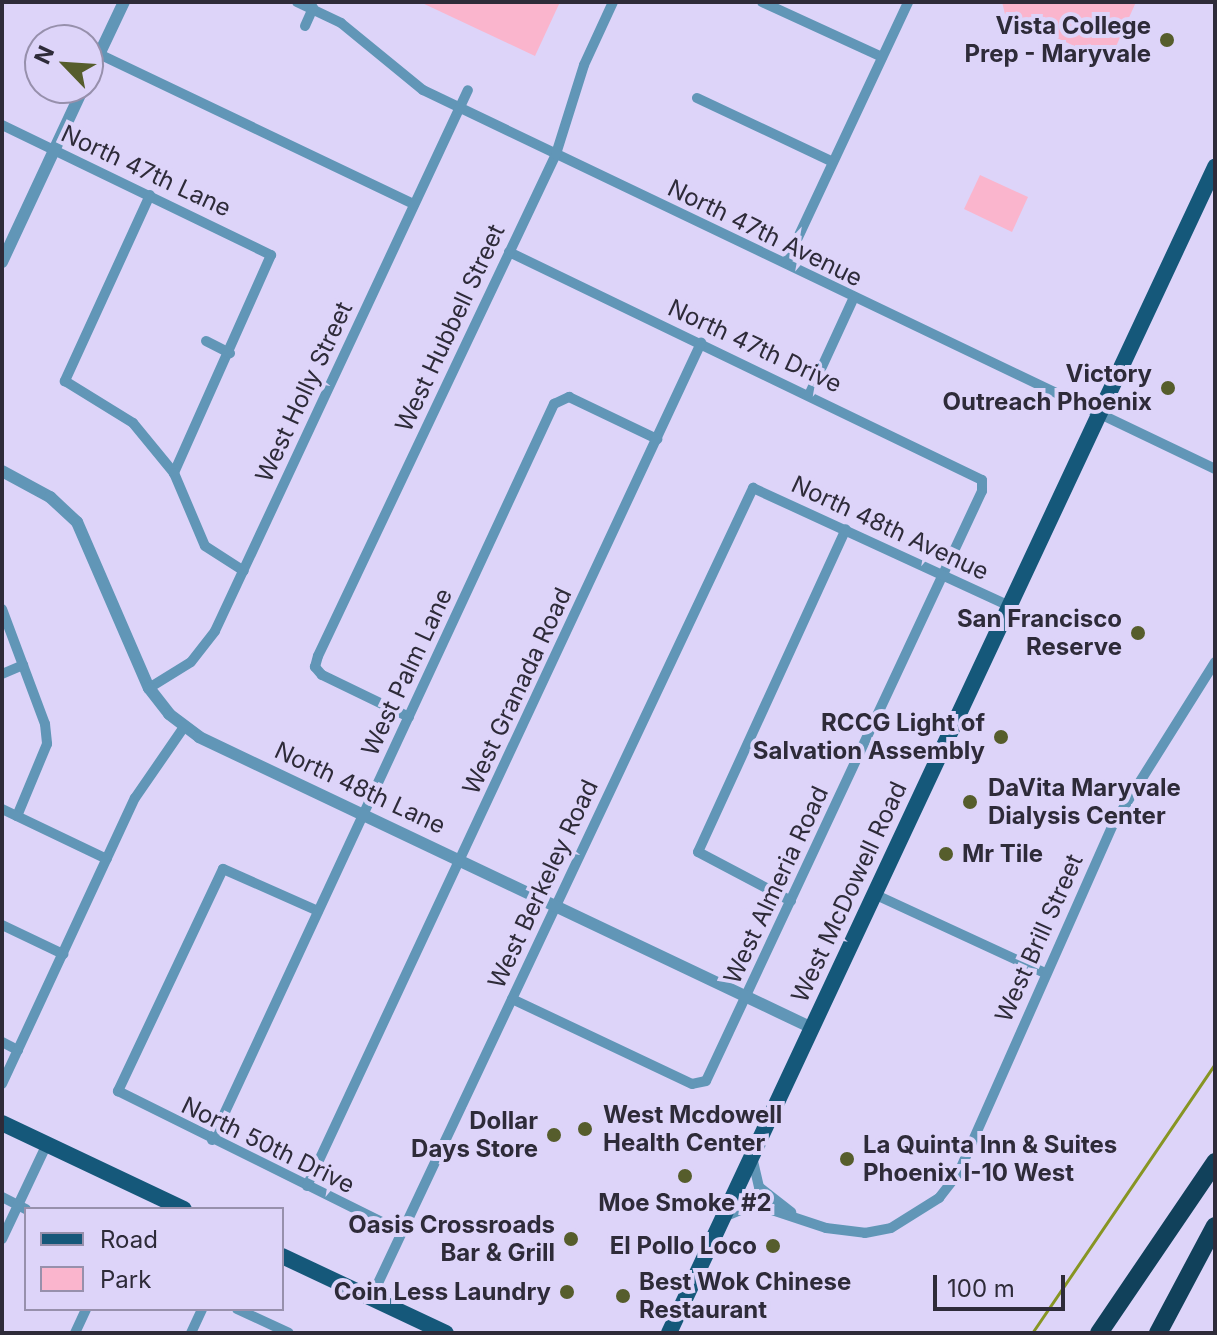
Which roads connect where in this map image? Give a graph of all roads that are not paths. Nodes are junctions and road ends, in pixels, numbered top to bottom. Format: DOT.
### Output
graph roads {
  1 [pos="124,2"];
  2 [pos="297,2"];
  3 [pos="613,2"];
  4 [pos="762,2"];
  5 [pos="908,2"];
  6 [pos="313,8"];
  7 [pos="305,26"];
  8 [pos="104,44"];
  9 [pos="104,56"];
  10 [pos="882,57"];
  11 [pos="468,90"];
  12 [pos="697,98"];
  13 [pos="76,104"];
  14 [pos="459,107"];
  15 [pos="2,125"];
  16 [pos="55,150"];
  17 [pos="556,154"];
  18 [pos="833,162"];
  19 [pos="1215,167"];
  20 [pos="150,195"];
  21 [pos="414,204"];
  22 [pos="6,241"];
  23 [pos="509,252"];
  24 [pos="2,262"];
  25 [pos="786,263"];
  26 [pos="854,297"];
  27 [pos="206,341"];
  28 [pos="701,343"];
  29 [pos="230,353"];
  30 [pos="809,395"];
  31 [pos="1098,416"];
  32 [pos="657,439"];
  33 [pos="1215,469"];
  34 [pos="2,471"];
  35 [pos="174,473"];
  36 [pos="982,480"];
  37 [pos="753,488"];
  38 [pos="846,529"];
  39 [pos="244,571"];
  40 [pos="942,575"];
  41 [pos="1009,606"];
  42 [pos="2,609"];
  43 [pos="1215,662"];
  44 [pos="23,665"];
  45 [pos="2,674"];
  46 [pos="149,688"];
  47 [pos="409,717"];
  48 [pos="184,727"];
  49 [pos="2,809"];
  50 [pos="364,814"];
  51 [pos="17,816"];
  52 [pos="107,859"];
  53 [pos="460,860"];
  54 [pos="874,894"];
  55 [pos="791,901"];
  56 [pos="555,905"];
  57 [pos="318,911"];
  58 [pos="2,925"];
  59 [pos="63,954"];
  60 [pos="1045,973"];
  61 [pos="746,997"];
  62 [pos="512,999"];
  63 [pos="812,1028"];
  64 [pos="2,1042"];
  65 [pos="18,1050"];
  66 [pos="2,1084"];
  67 [pos="2,1123"];
  68 [pos="212,1140"];
  69 [pos="47,1144"];
  70 [pos="754,1152"];
  71 [pos="1215,1162"];
  72 [pos="307,1186"];
  73 [pos="2,1197"];
  74 [pos="22,1207"];
  75 [pos="180,1207"];
  76 [pos="795,1216"];
  77 [pos="724,1217"];
  78 [pos="1215,1226"];
  79 [pos="402,1232"];
  80 [pos="2,1239"];
  81 [pos="284,1257"];
  82 [pos="371,1298"];
  83 [pos="85,1311"];
  84 [pos="201,1311"];
  85 [pos="241,1311"];
  86 [pos="75,1333"];
  87 [pos="191,1333"];
  88 [pos="289,1333"];
  89 [pos="446,1333"];
  90 [pos="669,1333"];
  91 [pos="1099,1333"];
  92 [pos="1158,1333"];
  1 -- 8 [label="street"];
  2 -- 6 [label="street, North 47th Avenue"];
  3 -- 17 [label="street, West Hubbell Street"];
  4 -- 10 [label="street"];
  5 -- 10 [label="street"];
  6 -- 7 [label="street"];
  6 -- 14 [label="street, North 47th Avenue"];
  9 -- 21 [label="street"];
  10 -- 18 [label="street"];
  11 -- 14 [label="street, West Holly Street"];
  12 -- 18 [label="street"];
  13 -- 16 [label="street"];
  14 -- 17 [label="street, North 47th Avenue"];
  14 -- 21 [label="street, West Holly Street"];
  15 -- 16 [label="street, North 47th Lane"];
  16 -- 20 [label="street, North 47th Lane"];
  16 -- 22 [label="street"];
  17 -- 23 [label="street, West Hubbell Street"];
  17 -- 25 [label="street, North 47th Avenue"];
  18 -- 25 [label="street"];
  19 -- 31 [label="main road, West McDowell Road"];
  20 -- 29 [label="street, North 47th Lane"];
  20 -- 35 [label="street"];
  21 -- 39 [label="street, West Holly Street"];
  22 -- 24 [label="street"];
  23 -- 28 [label="street, North 47th Drive"];
  23 -- 47 [label="street, West Hubbell Street"];
  25 -- 26 [label="street, North 47th Avenue"];
  26 -- 30 [label="street"];
  26 -- 31 [label="street, North 47th Avenue"];
  27 -- 29 [label="street"];
  28 -- 30 [label="street, North 47th Drive"];
  28 -- 32 [label="street, West Granada Road"];
  29 -- 35 [label="street"];
  30 -- 36 [label="street, North 47th Drive"];
  31 -- 33 [label="street, North 47th Avenue"];
  31 -- 41 [label="main road, West McDowell Road"];
  32 -- 47 [label="street, West Palm Lane"];
  32 -- 53 [label="street, West Granada Road"];
  34 -- 46 [label="street, North 48th Lane"];
  35 -- 39 [label="street"];
  36 -- 40 [label="street, West Almeria Road"];
  37 -- 38 [label="street, North 48th Avenue"];
  37 -- 56 [label="street, West Berkeley Road"];
  38 -- 40 [label="street, North 48th Avenue"];
  38 -- 55 [label="street"];
  39 -- 46 [label="street, West Holly Street"];
  40 -- 41 [label="street, North 48th Avenue"];
  40 -- 55 [label="street, West Almeria Road"];
  41 -- 54 [label="main road, West McDowell Road"];
  42 -- 44 [label="street"];
  43 -- 60 [label="street, West Brill Street"];
  44 -- 45 [label="street"];
  44 -- 51 [label="street"];
  46 -- 48 [label="street, North 48th Lane"];
  47 -- 50 [label="street, West Palm Lane"];
  48 -- 50 [label="street, North 48th Lane"];
  48 -- 52 [label="street"];
  49 -- 51 [label="street"];
  50 -- 53 [label="street, North 48th Lane"];
  50 -- 57 [label="street, West Palm Lane"];
  51 -- 52 [label="street"];
  52 -- 59 [label="street"];
  53 -- 56 [label="street, North 48th Lane"];
  53 -- 72 [label="street, West Granada Road"];
  54 -- 60 [label="street"];
  54 -- 63 [label="main road, West McDowell Road"];
  55 -- 61 [label="street, West Almeria Road"];
  56 -- 61 [label="street, North 48th Lane"];
  56 -- 62 [label="street, West Berkeley Road"];
  57 -- 68 [label="street, West Palm Lane"];
  57 -- 68 [label="street, North 50th Drive"];
  58 -- 59 [label="street"];
  59 -- 65 [label="street"];
  60 -- 76 [label="street, West Brill Street"];
  61 -- 62 [label="street, West Almeria Road"];
  61 -- 63 [label="street, North 48th Lane"];
  62 -- 79 [label="street, West Berkeley Road"];
  63 -- 70 [label="main road, West McDowell Road"];
  64 -- 65 [label="street"];
  65 -- 66 [label="street"];
  67 -- 69 [label="main road"];
  68 -- 72 [label="street, North 50th Drive"];
  69 -- 74 [label="street"];
  69 -- 75 [label="main road"];
  70 -- 76 [label="street"];
  70 -- 77 [label="main road, West McDowell Road"];
  71 -- 91 [label="highway"];
  72 -- 79 [label="street, North 50th Drive"];
  73 -- 74 [label="street"];
  74 -- 80 [label="street"];
  76 -- 77 [label="street"];
  77 -- 90 [label="main road, West McDowell Road"];
  78 -- 92 [label="highway"];
  79 -- 82 [label="street, West Berkeley Road"];
  81 -- 82 [label="main road"];
  82 -- 89 [label="main road"];
  83 -- 86 [label="street"];
  84 -- 87 [label="street"];
  85 -- 88 [label="street"];
}
